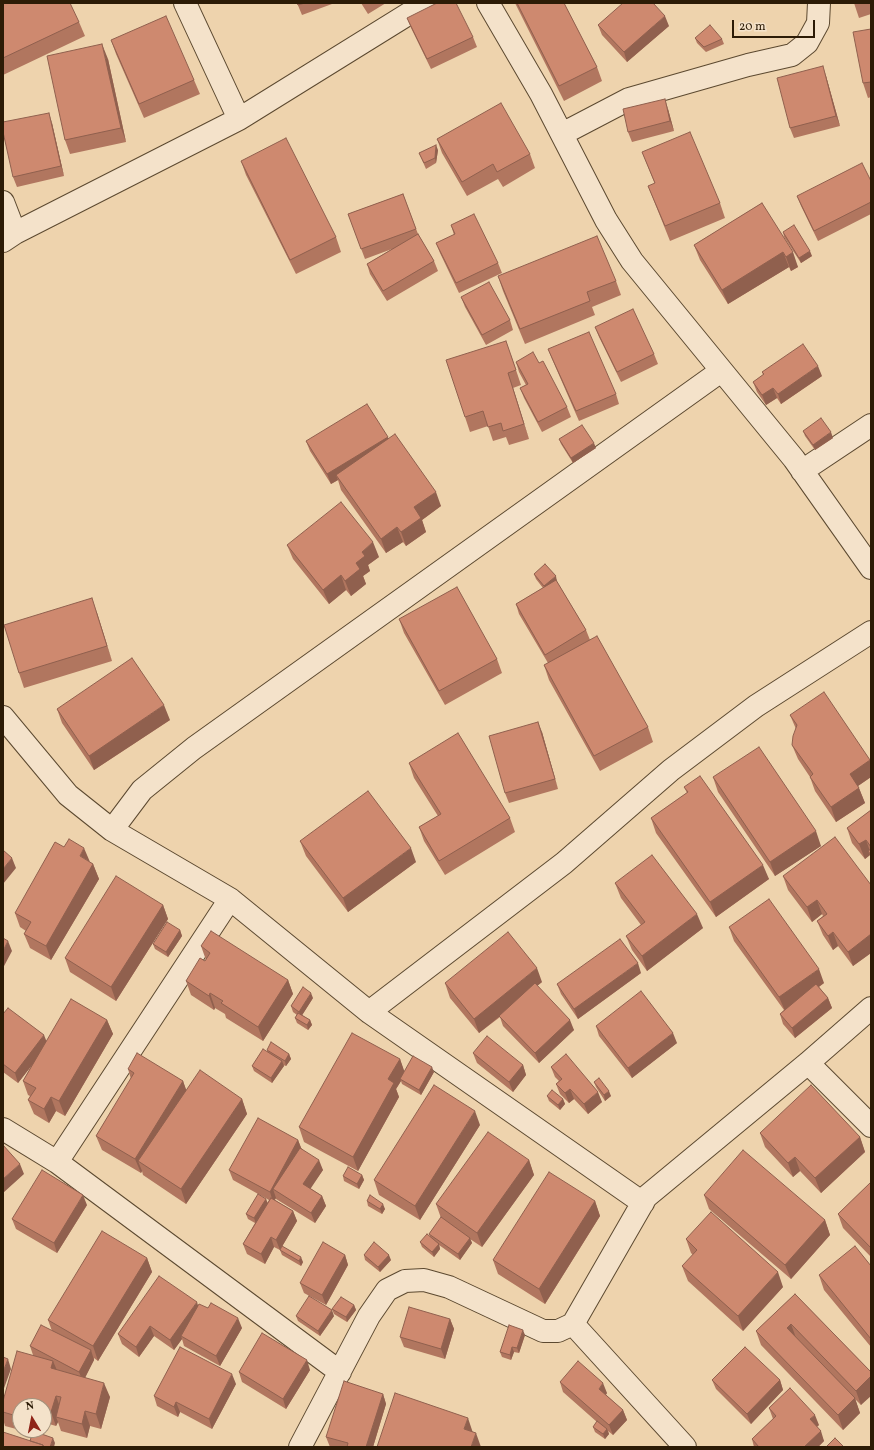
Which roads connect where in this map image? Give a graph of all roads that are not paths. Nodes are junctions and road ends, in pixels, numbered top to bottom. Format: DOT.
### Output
graph roads {
  1 [pos="185,3"];
  2 [pos="426,3"];
  3 [pos="488,3"];
  4 [pos="819,3"];
  5 [pos="239,119"];
  6 [pos="562,134"];
  7 [pos="3,202"];
  8 [pos="9,237"];
  9 [pos="721,371"];
  10 [pos="871,425"];
  11 [pos="802,471"];
  12 [pos="871,568"];
  13 [pos="871,632"];
  14 [pos="3,717"];
  15 [pos="112,830"];
  16 [pos="230,899"];
  17 [pos="871,1008"];
  18 [pos="369,1012"];
  19 [pos="808,1063"];
  20 [pos="871,1126"];
  21 [pos="3,1129"];
  22 [pos="57,1162"];
  23 [pos="643,1204"];
  24 [pos="573,1324"];
  25 [pos="340,1372"];
  26 [pos="300,1447"];
  27 [pos="685,1447"];
  1 -- 5 [label="street"];
  2 -- 5 [label="street"];
  3 -- 6 [label="street"];
  4 -- 6 [label="street"];
  5 -- 8 [label="street"];
  6 -- 9 [label="street"];
  7 -- 8 [label="street"];
  9 -- 11 [label="street"];
  9 -- 15 [label="street"];
  10 -- 11 [label="street"];
  11 -- 12 [label="street"];
  13 -- 18 [label="street"];
  14 -- 15 [label="street"];
  15 -- 16 [label="street"];
  16 -- 18 [label="street"];
  16 -- 22 [label="street"];
  17 -- 19 [label="street"];
  18 -- 23 [label="street"];
  19 -- 20 [label="street"];
  19 -- 23 [label="street"];
  21 -- 22 [label="street"];
  22 -- 25 [label="street"];
  23 -- 24 [label="street"];
  24 -- 25 [label="street"];
  24 -- 27 [label="street"];
  25 -- 26 [label="street"];
}
